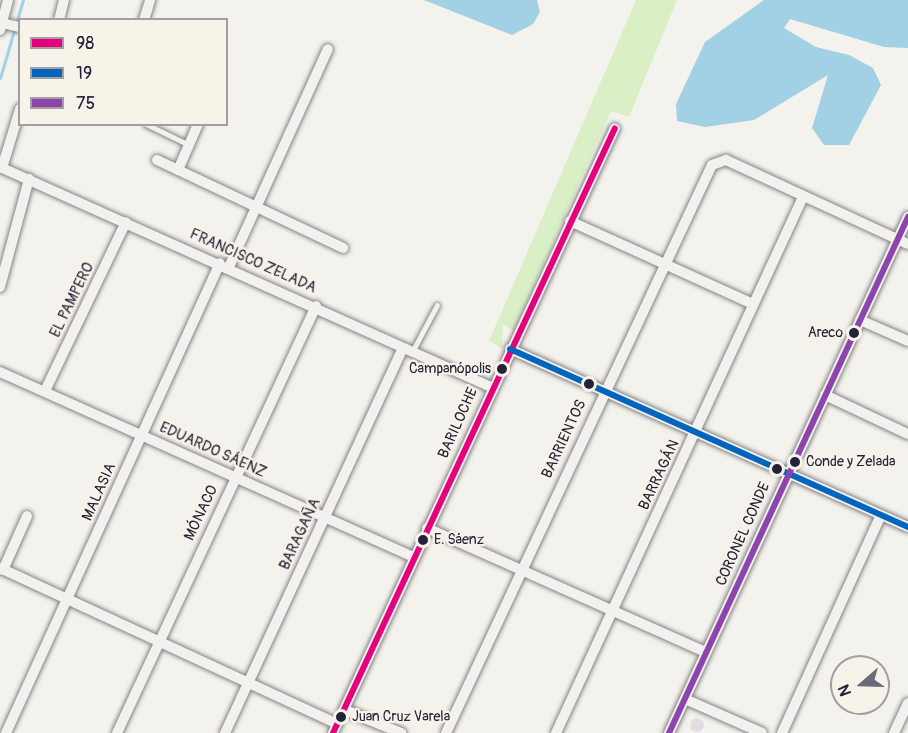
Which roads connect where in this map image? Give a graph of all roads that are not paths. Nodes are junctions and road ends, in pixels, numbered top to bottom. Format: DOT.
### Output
graph roads {
  1 [pos="8,0"];
  2 [pos="64,0"];
  3 [pos="150,0"];
  4 [pos="60,18"];
  5 [pos="145,18"];
  6 [pos="10,26"];
  7 [pos="328,49"];
  8 [pos="18,115"];
  9 [pos="150,126"];
  10 [pos="197,126"];
  11 [pos="615,128"];
  12 [pos="189,145"];
  13 [pos="157,160"];
  14 [pos="1,167"];
  15 [pos="178,170"];
  16 [pos="29,179"];
  17 [pos="803,197"];
  18 [pos="258,206"];
  19 [pos="908,217"];
  20 [pos="570,221"];
  21 [pos="126,222"];
  22 [pos="903,242"];
  23 [pos="343,248"];
  24 [pos="225,265"];
  25 [pos="663,265"];
  26 [pos="0,287"];
  27 [pos="753,304"];
  28 [pos="437,305"];
  29 [pos="316,306"];
  30 [pos="860,320"];
  31 [pos="908,341"];
  32 [pos="510,349"];
  33 [pos="408,350"];
  34 [pos="0,372"];
  35 [pos="491,387"];
  36 [pos="45,390"];
  37 [pos="602,392"];
  38 [pos="825,395"];
  39 [pos="696,433"];
  40 [pos="908,434"];
  41 [pos="141,435"];
  42 [pos="788,473"];
  43 [pos="234,476"];
  44 [pos="881,515"];
  45 [pos="27,516"];
  46 [pos="325,516"];
  47 [pos="908,527"];
  48 [pos="427,528"];
  49 [pos="414,557"];
  50 [pos="2,569"];
  51 [pos="520,570"];
  52 [pos="68,598"];
  53 [pos="612,611"];
  54 [pos="159,640"];
  55 [pos="706,652"];
  56 [pos="248,682"];
  57 [pos="686,699"];
  58 [pos="908,703"];
  59 [pos="345,710"];
  60 [pos="335,728"];
  61 [pos="6,733"];
  62 [pos="117,733"];
  63 [pos="225,733"];
  64 [pos="401,733"];
  65 [pos="446,733"];
  66 [pos="556,733"];
  67 [pos="669,733"];
  68 [pos="762,733"];
  69 [pos="782,733"];
  70 [pos="894,733"];
  1 -- 6 [label="street"];
  2 -- 4 [label="street"];
  3 -- 5 [label="street"];
  7 -- 18 [label="street, MALASIA"];
  8 -- 14 [label="street"];
  9 -- 12 [label="lane"];
  10 -- 12 [label="street"];
  11 -- 20 [label="street, BARILOCHE"];
  12 -- 15 [label="street"];
  13 -- 15 [label="street"];
  14 -- 16 [label="street, FRANCISCO ZELADA"];
  15 -- 18 [label="street"];
  16 -- 21 [label="street, FRANCISCO ZELADA"];
  16 -- 26 [label="street"];
  17 -- 22 [label="street"];
  17 -- 25 [label="street, BARRIENTOS"];
  17 -- 27 [label="street, BARRAGÁN"];
  18 -- 23 [label="street"];
  18 -- 24 [label="street, MALASIA"];
  19 -- 22 [label="street, CORONEL CONDE"];
  20 -- 25 [label="street"];
  20 -- 32 [label="street, BARILOCHE"];
  21 -- 24 [label="street, FRANCISCO ZELADA"];
  21 -- 36 [label="street, EL PAMPERO"];
  22 -- 30 [label="street, CORONEL CONDE"];
  24 -- 29 [label="street, FRANCISCO ZELADA"];
  24 -- 41 [label="street, MALASIA"];
  25 -- 27 [label="street"];
  25 -- 37 [label="street, BARRIENTOS"];
  27 -- 39 [label="street, BARRAGÁN"];
  28 -- 33 [label="lane"];
  29 -- 33 [label="street, FRANCISCO ZELADA"];
  29 -- 43 [label="street, MÓNACO"];
  30 -- 31 [label="street"];
  30 -- 38 [label="street, CORONEL CONDE"];
  32 -- 35 [label="street, BARILOCHE"];
  32 -- 37 [label="street"];
  33 -- 35 [label="street, FRANCISCO ZELADA"];
  33 -- 46 [label="street, BARAGAÑA"];
  34 -- 36 [label="street, EDUARDO SÁENZ"];
  35 -- 48 [label="street, BARILOCHE"];
  36 -- 41 [label="street, EDUARDO SÁENZ"];
  37 -- 39 [label="street"];
  37 -- 51 [label="street, BARRIENTOS"];
  38 -- 40 [label="street"];
  38 -- 42 [label="street, CORONEL CONDE"];
  39 -- 42 [label="street"];
  39 -- 53 [label="street, BARRAGÁN"];
  41 -- 43 [label="street, EDUARDO SÁENZ"];
  41 -- 52 [label="street, MALASIA"];
  42 -- 44 [label="street"];
  42 -- 55 [label="street, CORONEL CONDE"];
  43 -- 46 [label="street, EDUARDO SÁENZ"];
  43 -- 54 [label="street, MÓNACO"];
  44 -- 47 [label="street"];
  44 -- 69 [label="street"];
  45 -- 50 [label="street"];
  46 -- 49 [label="street, EDUARDO SÁENZ"];
  46 -- 56 [label="street, BARAGAÑA"];
  48 -- 49 [label="street, BARILOCHE"];
  48 -- 51 [label="street"];
  49 -- 59 [label="street, BARILOCHE"];
  50 -- 52 [label="street"];
  51 -- 53 [label="street"];
  51 -- 65 [label="street, BARRIENTOS"];
  52 -- 54 [label="street"];
  52 -- 61 [label="street, MALASIA"];
  53 -- 55 [label="street"];
  53 -- 66 [label="street, BARRAGÁN"];
  54 -- 56 [label="street"];
  54 -- 62 [label="street, MÓNACO"];
  55 -- 57 [label="street, CORONEL CONDE"];
  56 -- 60 [label="street"];
  56 -- 63 [label="street, BARAGAÑA"];
  57 -- 67 [label="street, CORONEL CONDE"];
  57 -- 68 [label="street"];
  58 -- 70 [label="street"];
  59 -- 60 [label="street, BARILOCHE"];
  59 -- 64 [label="street"];
}
